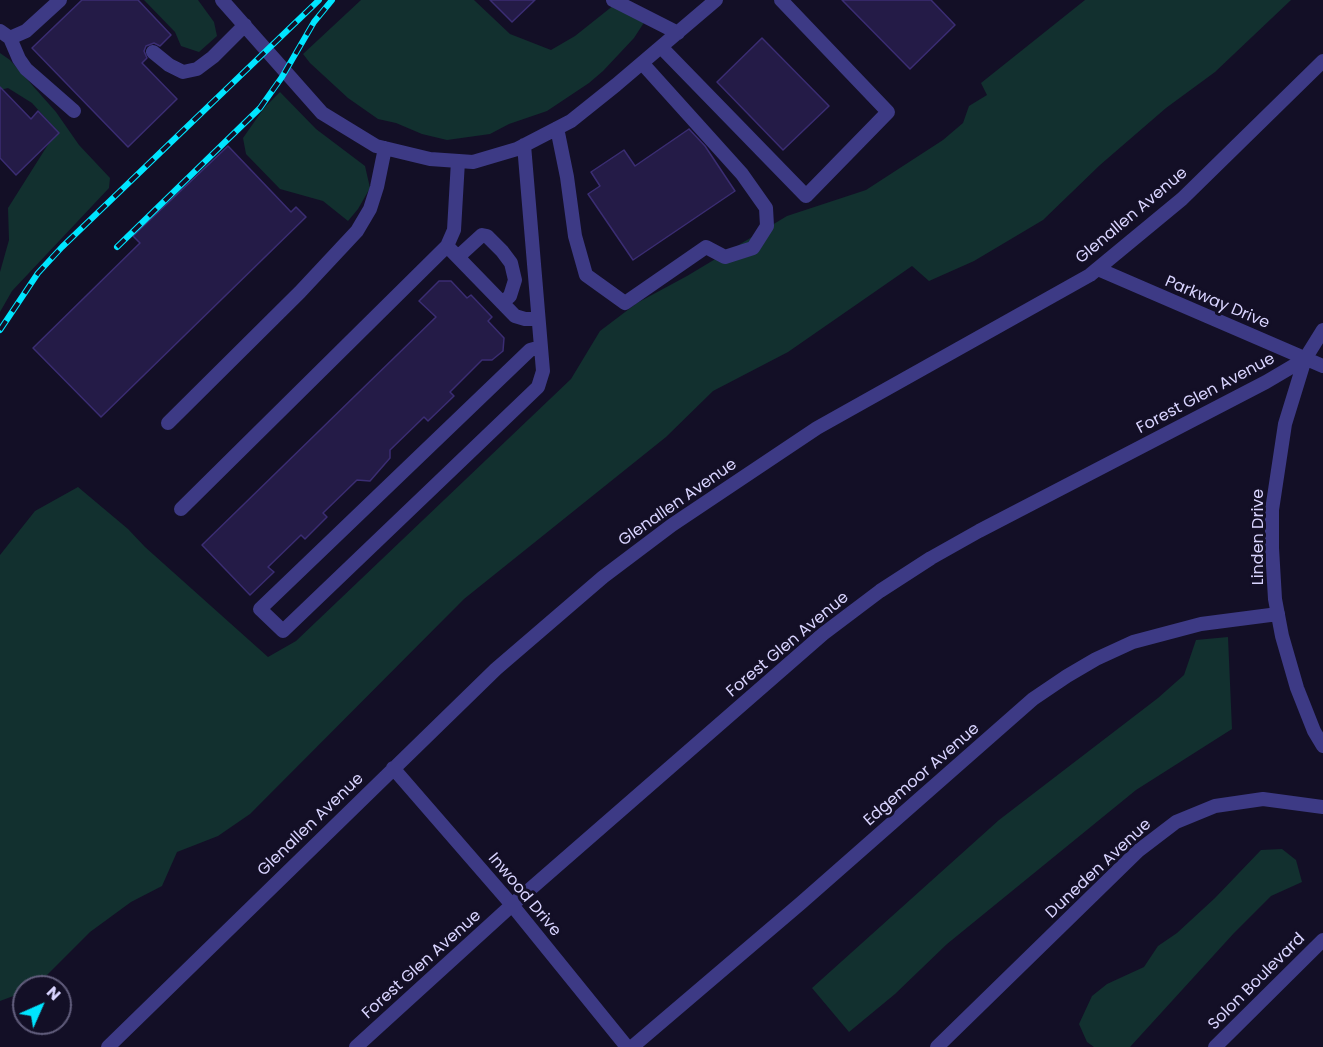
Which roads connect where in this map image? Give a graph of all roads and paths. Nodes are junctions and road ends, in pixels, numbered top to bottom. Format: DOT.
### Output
graph roads {
  1 [pos="60,0"];
  2 [pos="222,0"];
  3 [pos="613,0"];
  4 [pos="781,0"];
  5 [pos="710,2"];
  6 [pos="245,25"];
  7 [pos="678,33"];
  8 [pos="5,35"];
  9 [pos="661,47"];
  10 [pos="153,52"];
  11 [pos="1323,61"];
  12 [pos="642,63"];
  13 [pos="74,111"];
  14 [pos="557,128"];
  15 [pos="524,145"];
  16 [pos="385,148"];
  17 [pos="458,161"];
  18 [pos="447,246"];
  19 [pos="459,256"];
  20 [pos="1098,269"];
  21 [pos="502,303"];
  22 [pos="538,319"];
  23 [pos="1323,330"];
  24 [pos="541,347"];
  25 [pos="1305,359"];
  26 [pos="1323,366"];
  27 [pos="168,423"];
  28 [pos="181,509"];
  29 [pos="1278,614"];
  30 [pos="1323,746"];
  31 [pos="393,768"];
  32 [pos="1323,807"];
  33 [pos="512,905"];
  34 [pos="1323,939"];
  35 [pos="108,1047"];
  36 [pos="356,1047"];
  37 [pos="629,1047"];
  38 [pos="937,1047"];
  39 [pos="1215,1047"];
  1 -- 8 [label="street"];
  2 -- 6 [label="street"];
  3 -- 7 [label="street"];
  4 -- 9 [label="street"];
  5 -- 7 [label="street"];
  6 -- 10 [label="street"];
  6 -- 16 [label="street"];
  7 -- 9 [label="street"];
  8 -- 13 [label="street"];
  9 -- 12 [label="street"];
  11 -- 20 [label="street, Glenallen Avenue"];
  12 -- 14 [label="street"];
  12 -- 14 [label="street"];
  14 -- 15 [label="street"];
  15 -- 17 [label="street"];
  15 -- 22 [label="street"];
  16 -- 17 [label="street"];
  16 -- 27 [label="street"];
  17 -- 18 [label="street"];
  18 -- 19 [label="street"];
  18 -- 28 [label="street"];
  19 -- 21 [label="street"];
  19 -- 21 [label="street"];
  20 -- 25 [label="street, Parkway Drive"];
  20 -- 31 [label="street, Glenallen Avenue"];
  21 -- 22 [label="street"];
  22 -- 24 [label="street"];
  23 -- 25 [label="street, Linden Drive"];
  24 -- 24 [label="street"];
  25 -- 26 [label="street, Parkway Drive"];
  25 -- 29 [label="street, Linden Drive"];
  25 -- 33 [label="street, Forest Glen Avenue"];
  29 -- 30 [label="street, Linden Drive"];
  29 -- 37 [label="street, Edgemoor Avenue"];
  31 -- 33 [label="street, Inwood Drive"];
  31 -- 35 [label="street, Glenallen Avenue"];
  32 -- 38 [label="street, Duneden Avenue"];
  33 -- 36 [label="street, Forest Glen Avenue"];
  33 -- 37 [label="street, Inwood Drive"];
  34 -- 39 [label="street, Solon Boulevard"];
}
